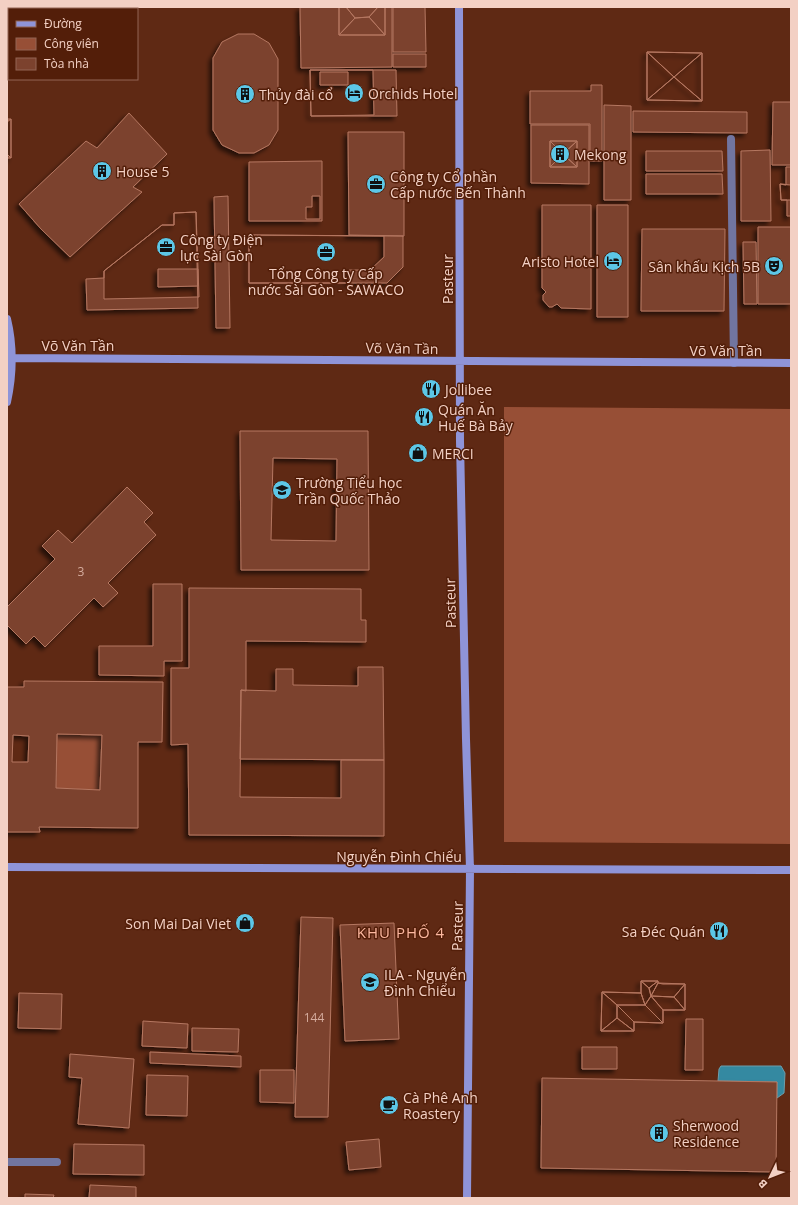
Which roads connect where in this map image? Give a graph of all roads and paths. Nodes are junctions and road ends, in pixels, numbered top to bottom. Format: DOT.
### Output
graph roads {
  1 [pos="459,7"];
  2 [pos="731,139"];
  3 [pos="7,319"];
  4 [pos="13,358"];
  5 [pos="461,362"];
  6 [pos="734,363"];
  7 [pos="791,363"];
  8 [pos="7,402"];
  9 [pos="7,867"];
  10 [pos="470,869"];
  11 [pos="791,870"];
  12 [pos="7,1162"];
  13 [pos="57,1162"];
  14 [pos="467,1198"];
  1 -- 5 [label="main road, Pasteur"];
  2 -- 6 [label="lane"];
  3 -- 4 [label="main road"];
  4 -- 5 [label="main road, Võ Văn Tần"];
  4 -- 8 [label="main road"];
  5 -- 6 [label="main road, Võ Văn Tần"];
  5 -- 10 [label="main road, Pasteur"];
  6 -- 7 [label="main road, Võ Văn Tần"];
  9 -- 10 [label="main road, Nguyễn Đình Chiểu"];
  10 -- 11 [label="main road, Nguyễn Đình Chiểu"];
  10 -- 14 [label="main road, Pasteur"];
  12 -- 13 [label="lane"];
}
